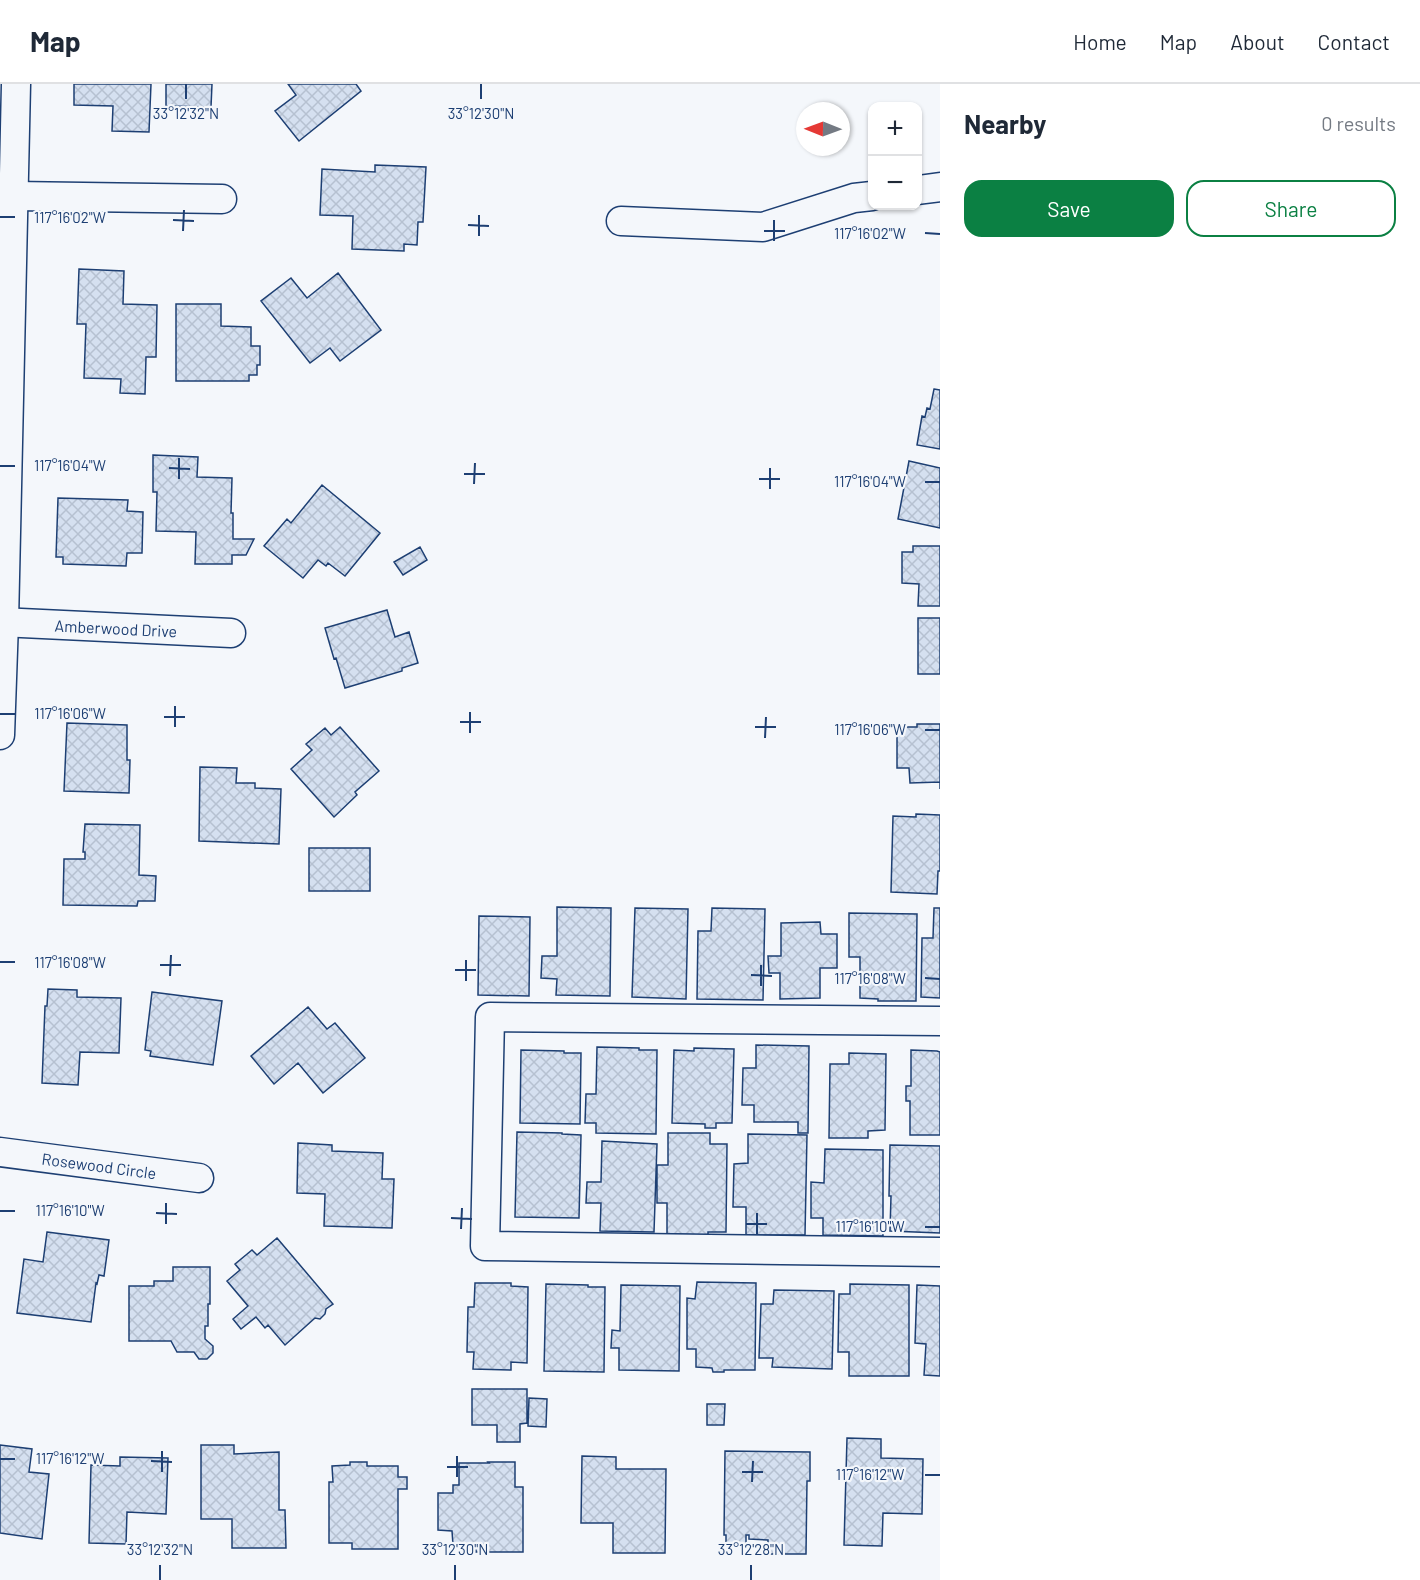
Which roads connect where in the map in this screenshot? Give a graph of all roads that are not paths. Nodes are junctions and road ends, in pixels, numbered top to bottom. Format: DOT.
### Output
graph roads {
  1 [pos="16,84"];
  2 [pos="940,187"];
  3 [pos="922,189"];
  4 [pos="14,196"];
  5 [pos="868,197"];
  6 [pos="222,200"];
  7 [pos="621,221"];
  8 [pos="2,622"];
  9 [pos="231,633"];
  10 [pos="0,735"];
  11 [pos="940,1021"];
  12 [pos="0,1152"];
  13 [pos="199,1178"];
  14 [pos="940,1252"];
  1 -- 4 [label="street"];
  2 -- 3 [label="street"];
  4 -- 6 [label="street"];
  4 -- 8 [label="street"];
  5 -- 7 [label="street"];
  8 -- 9 [label="street, Amberwood Drive"];
  8 -- 10 [label="street"];
  11 -- 14 [label="street"];
  12 -- 13 [label="street, Rosewood Circle"];
}
